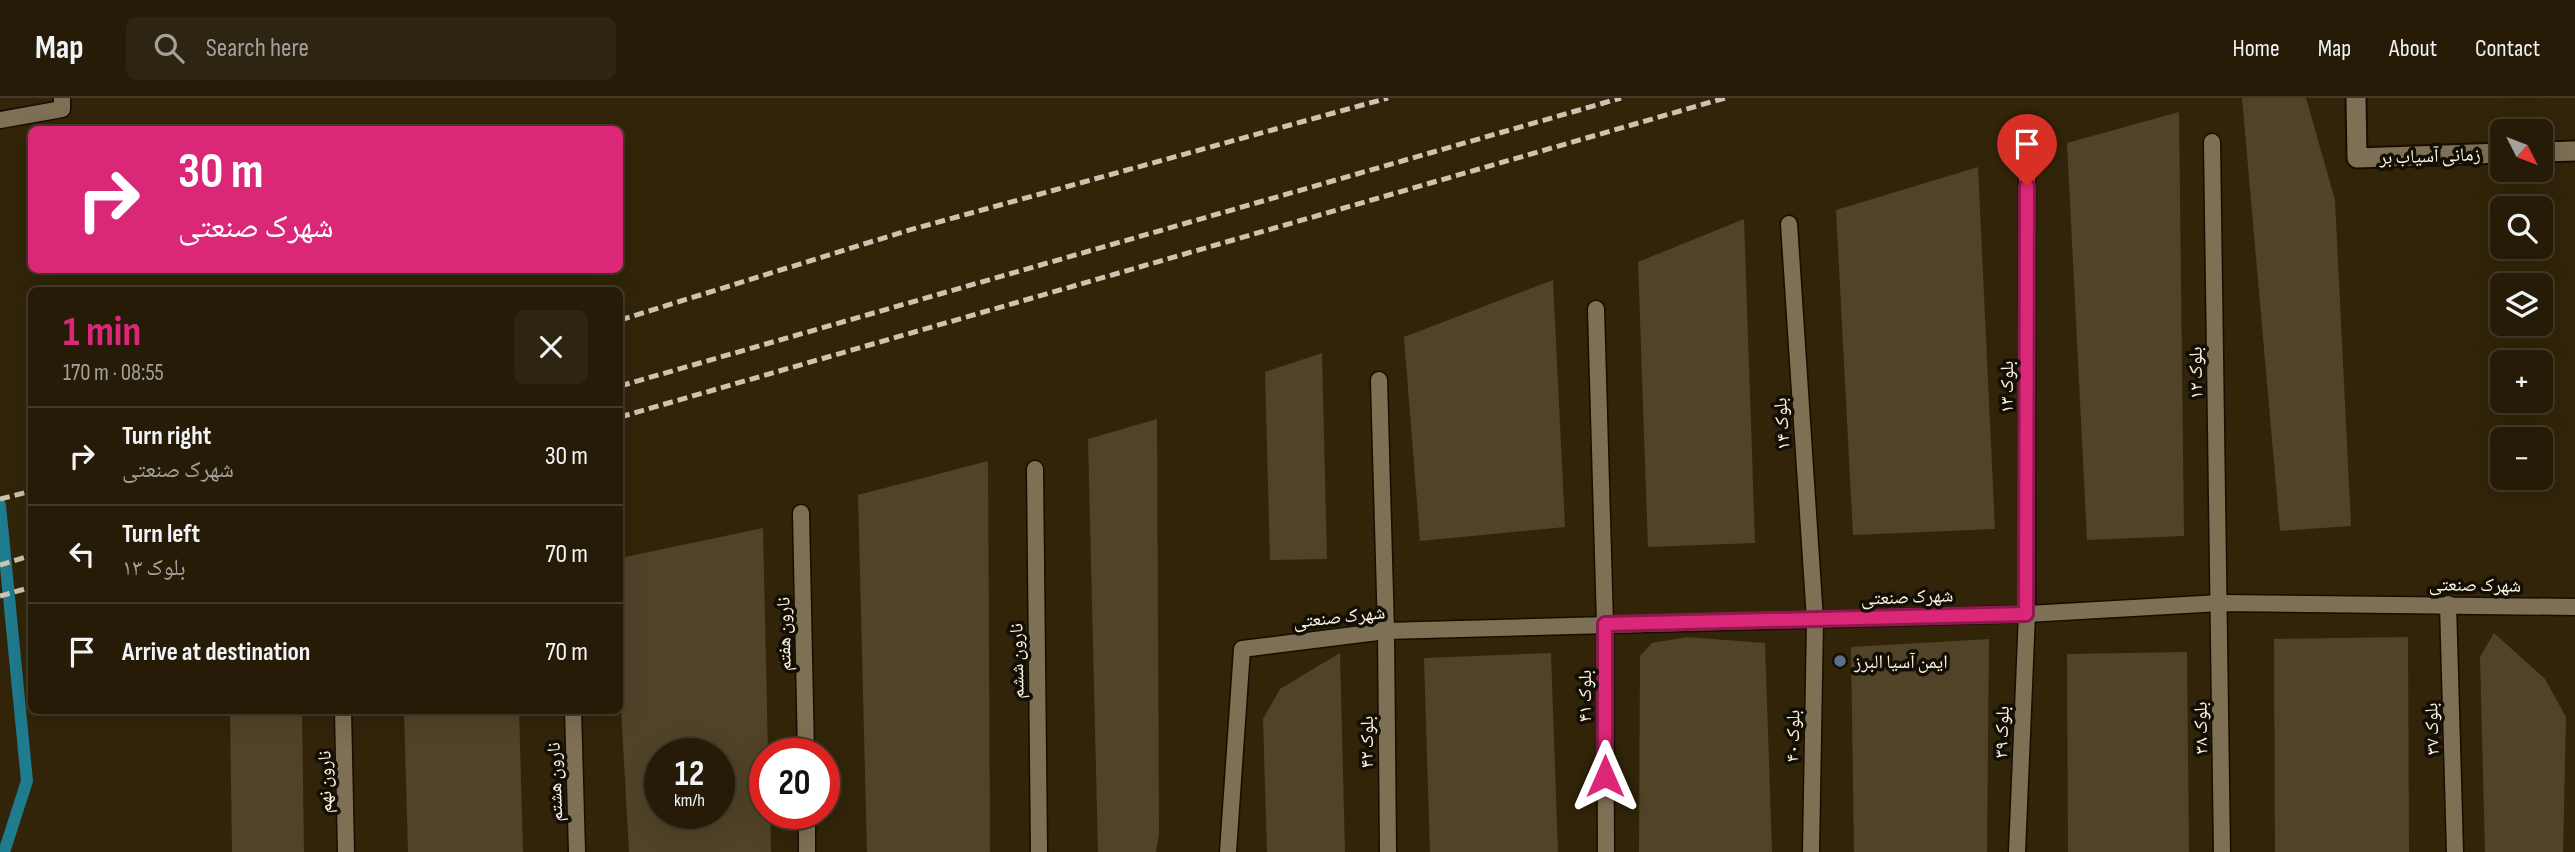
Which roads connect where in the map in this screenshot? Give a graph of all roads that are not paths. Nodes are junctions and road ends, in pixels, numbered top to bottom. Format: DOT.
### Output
graph roads {
  1 [pos="62,98"];
  2 [pos="2356,98"];
  3 [pos="3,119"];
  4 [pos="2212,142"];
  5 [pos="2575,151"];
  6 [pos="2553,152"];
  7 [pos="2490,153"];
  8 [pos="2027,159"];
  9 [pos="1789,224"];
  10 [pos="1597,309"];
  11 [pos="1378,380"];
  12 [pos="1035,469"];
  13 [pos="802,513"];
  14 [pos="2220,603"];
  15 [pos="2448,604"];
  16 [pos="2575,607"];
  17 [pos="2026,614"];
  18 [pos="1815,620"];
  19 [pos="1605,624"];
  20 [pos="1386,631"];
  21 [pos="343,714"];
  22 [pos="573,714"];
  23 [pos="806,738"];
  24 [pos="807,829"];
  25 [pos="346,852"];
  26 [pos="577,852"];
  27 [pos="807,852"];
  28 [pos="1039,852"];
  29 [pos="1228,852"];
  30 [pos="1388,852"];
  31 [pos="1606,852"];
  32 [pos="1811,852"];
  33 [pos="2017,852"];
  34 [pos="2222,852"];
  35 [pos="2455,852"];
  1 -- 3 [label="lane"];
  2 -- 7 [label="street, زمانی آسیاب بر"];
  4 -- 14 [label="lane, بلوک ۱۲"];
  5 -- 6 [label="street"];
  8 -- 17 [label="lane, بلوک ۱۳"];
  9 -- 18 [label="lane, بلوک ۱۴"];
  10 -- 19 [label="lane, بلوک ۴۱"];
  11 -- 20 [label="lane, بلوک ۴۲"];
  12 -- 28 [label="lane, نارون ششم"];
  13 -- 23 [label="lane, نارون هفتم"];
  14 -- 15 [label="lane, شهرک صنعتی"];
  14 -- 17 [label="lane, شهرک صنعتی"];
  14 -- 34 [label="lane, بلوک ۳۸"];
  15 -- 16 [label="lane, شهرک صنعتی"];
  15 -- 35 [label="lane, بلوک ۳۷"];
  17 -- 18 [label="lane, شهرک صنعتی"];
  17 -- 33 [label="lane, بلوک ۳۹"];
  18 -- 19 [label="lane, شهرک صنعتی"];
  18 -- 32 [label="lane, بلوک ۴۰"];
  19 -- 20 [label="lane, شهرک صنعتی"];
  19 -- 31 [label="lane, بلوک ۴۱"];
  20 -- 29 [label="lane, شهرک صنعتی"];
  20 -- 30 [label="lane, بلوک ۴۲"];
  21 -- 25 [label="lane, نارون نهم"];
  22 -- 26 [label="lane, نارون هشتم"];
  24 -- 27 [label="lane"];
}
